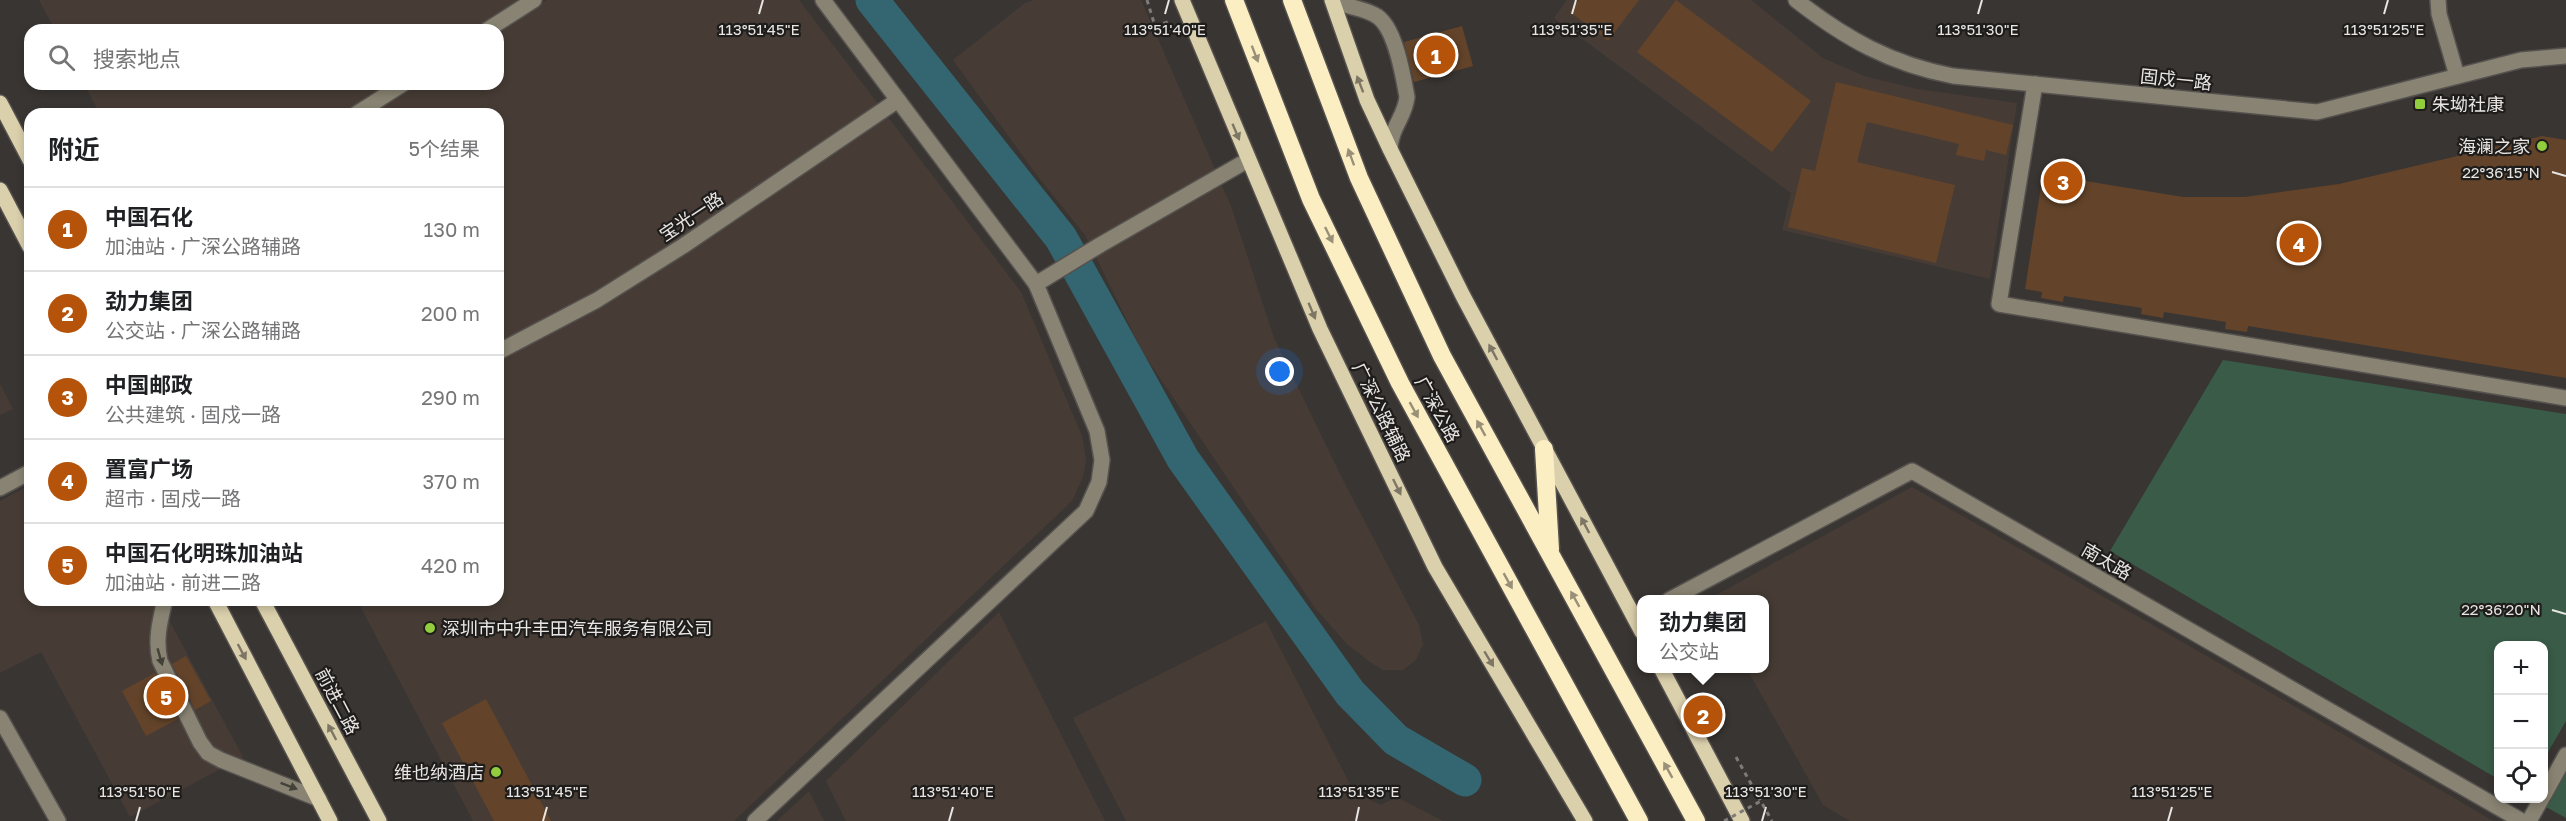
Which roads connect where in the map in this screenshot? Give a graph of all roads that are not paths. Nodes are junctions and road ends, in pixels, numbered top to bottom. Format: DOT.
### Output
graph roads {
  1 [pos="534,0"];
  2 [pos="823,0"];
  3 [pos="1182,0"];
  4 [pos="1234,0"];
  5 [pos="1292,0"];
  6 [pos="1333,0"];
  7 [pos="1796,0"];
  8 [pos="2438,0"];
  9 [pos="496,24"];
  10 [pos="2566,56"];
  11 [pos="2457,76"];
  12 [pos="2035,84"];
  13 [pos="394,90"];
  14 [pos="898,100"];
  15 [pos="0,103"];
  16 [pos="365,108"];
  17 [pos="24,149"];
  18 [pos="1390,149"];
  19 [pos="1248,160"];
  20 [pos="0,189"];
  21 [pos="24,235"];
  22 [pos="1036,284"];
  23 [pos="504,349"];
  24 [pos="2566,398"];
  25 [pos="1544,449"];
  26 [pos="24,475"];
  27 [pos="0,488"];
  28 [pos="1550,554"];
  29 [pos="1678,595"];
  30 [pos="164,606"];
  31 [pos="218,606"];
  32 [pos="265,606"];
  33 [pos="1637,614"];
  34 [pos="1663,673"];
  35 [pos="0,718"];
  36 [pos="2566,755"];
  37 [pos="2548,786"];
  38 [pos="319,799"];
  39 [pos="2539,803"];
  40 [pos="58,821"];
  41 [pos="330,821"];
  42 [pos="379,821"];
  43 [pos="755,821"];
  44 [pos="1585,821"];
  45 [pos="1639,821"];
  46 [pos="1696,821"];
  47 [pos="1742,821"];
  48 [pos="2522,821"];
  49 [pos="2529,821"];
  1 -- 9 [label="street"];
  2 -- 14 [label="street"];
  3 -- 19 [label="main road, 广深公路辅路, one-way"];
  4 -- 45 [label="highway, 广深公路, one-way"];
  28 -- 5 [label="highway, 广深公路, one-way"];
  18 -- 6 [label="main road, one-way"];
  6 -- 18 [label="street"];
  7 -- 12 [label="street, 固戍一路"];
  8 -- 11 [label="street"];
  10 -- 11 [label="street, 固戍一路"];
  11 -- 12 [label="street, 固戍一路"];
  12 -- 24 [label="street"];
  13 -- 16 [label="street"];
  14 -- 22 [label="street"];
  14 -- 23 [label="street, 宝光一路"];
  15 -- 17 [label="main road"];
  25 -- 18 [label="main road, one-way"];
  19 -- 22 [label="street"];
  19 -- 44 [label="main road, 广深公路辅路, one-way"];
  20 -- 21 [label="main road"];
  22 -- 43 [label="street"];
  25 -- 28 [label="highway"];
  33 -- 25 [label="main road, one-way"];
  26 -- 27 [label="street"];
  46 -- 28 [label="highway, 广深公路, one-way"];
  29 -- 48 [label="street, 南太路"];
  30 -- 38 [label="street, one-way"];
  31 -- 38 [label="main road, one-way"];
  42 -- 32 [label="main road, 前进二路, one-way"];
  34 -- 47 [label="main road"];
  35 -- 40 [label="street"];
  36 -- 37 [label="street"];
  38 -- 41 [label="main road"];
  39 -- 49 [label="street"];
}
